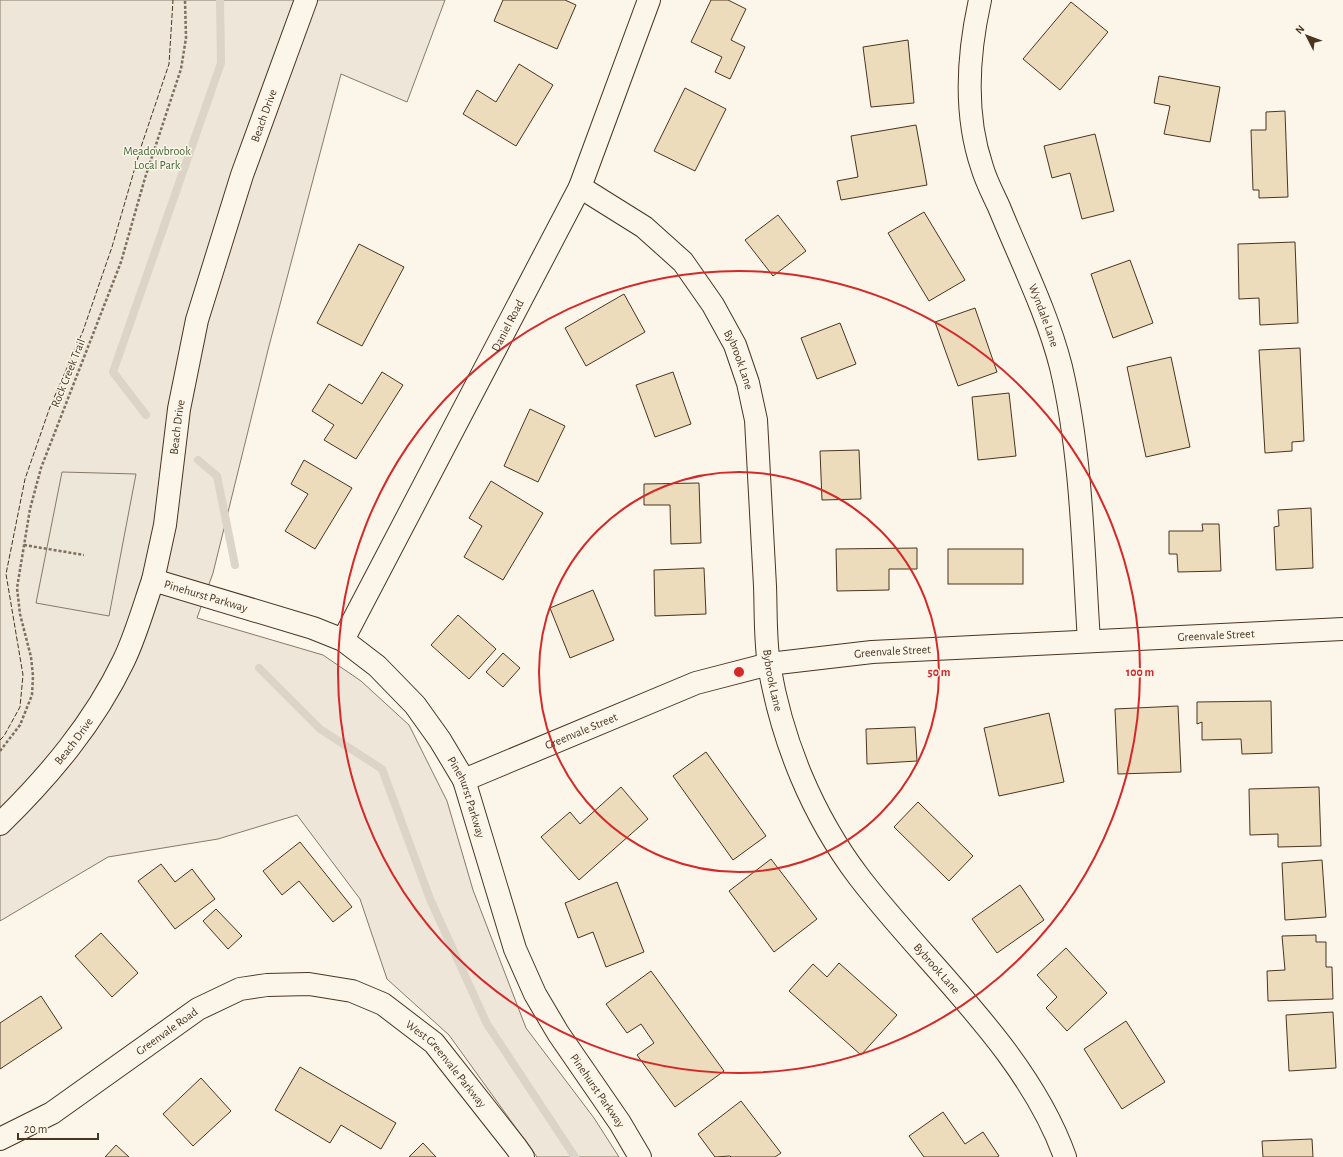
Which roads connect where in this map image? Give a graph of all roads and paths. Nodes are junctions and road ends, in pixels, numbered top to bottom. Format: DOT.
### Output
graph roads {
  1 [pos="185,0"];
  2 [pos="306,0"];
  3 [pos="649,0"];
  4 [pos="980,0"];
  5 [pos="580,186"];
  6 [pos="24,545"];
  7 [pos="84,555"];
  8 [pos="153,580"];
  9 [pos="1343,629"];
  10 [pos="343,640"];
  11 [pos="1089,641"];
  12 [pos="769,664"];
  13 [pos="0,751"];
  14 [pos="464,780"];
  15 [pos="0,824"];
  16 [pos="352,991"];
  17 [pos="0,1139"];
  18 [pos="522,1157"];
  19 [pos="640,1157"];
  20 [pos="1065,1157"];
  1 -- 6 [label="path, Rock Creek Trail"];
  2 -- 8 [label="street, Beach Drive"];
  3 -- 5 [label="street, Daniel Road"];
  4 -- 11 [label="street, Wyndale Lane"];
  5 -- 10 [label="street, Daniel Road"];
  5 -- 12 [label="street, Bybrook Lane"];
  6 -- 7 [label="path"];
  6 -- 13 [label="path, Rock Creek Trail"];
  8 -- 10 [label="street, Pinehurst Parkway"];
  8 -- 15 [label="street, Beach Drive"];
  9 -- 11 [label="street, Greenvale Street"];
  10 -- 14 [label="street, Pinehurst Parkway"];
  11 -- 12 [label="street, Greenvale Street"];
  12 -- 14 [label="street, Greenvale Street"];
  12 -- 20 [label="street, Bybrook Lane"];
  14 -- 19 [label="street, Pinehurst Parkway"];
  16 -- 17 [label="street, Greenvale Road"];
  16 -- 18 [label="street, West Greenvale Parkway"];
}
